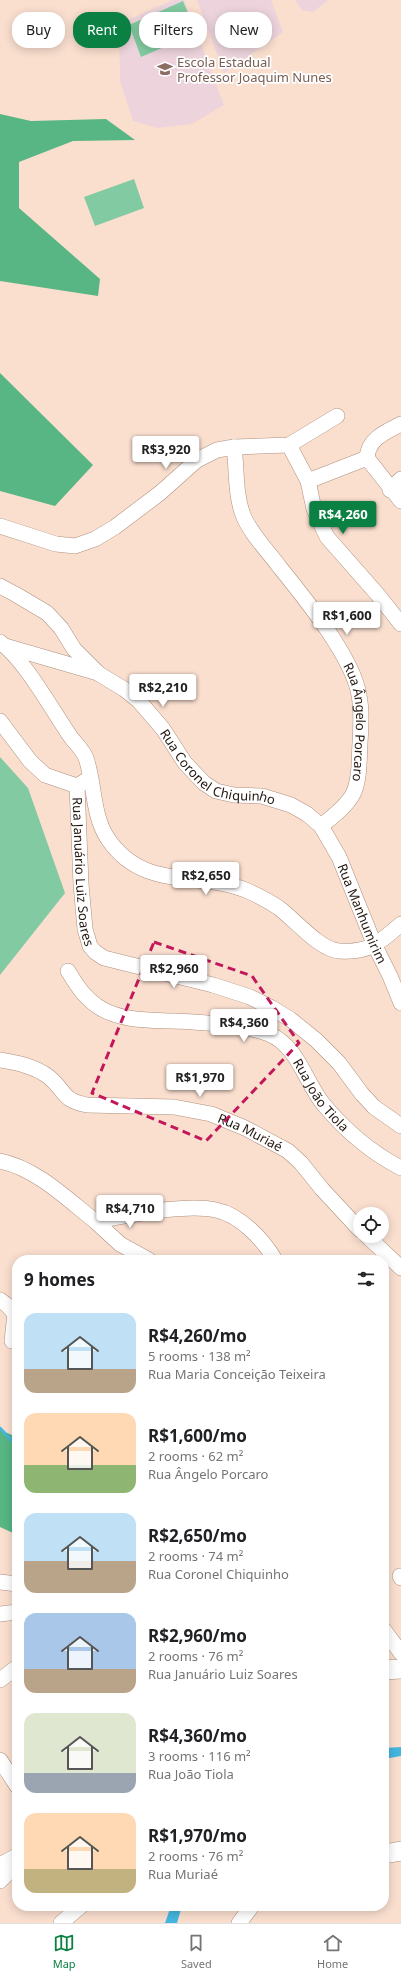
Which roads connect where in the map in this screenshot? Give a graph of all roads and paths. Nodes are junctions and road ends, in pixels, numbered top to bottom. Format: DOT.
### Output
graph roads {
  1 [pos="337,416"];
  2 [pos="401,424"];
  3 [pos="289,445"];
  4 [pos="234,447"];
  5 [pos="367,458"];
  6 [pos="401,479"];
  7 [pos="308,481"];
  8 [pos="390,490"];
  9 [pos="401,501"];
  10 [pos="0,526"];
  11 [pos="0,586"];
  12 [pos="401,624"];
  13 [pos="3,644"];
  14 [pos="99,674"];
  15 [pos="0,721"];
  16 [pos="91,778"];
  17 [pos="77,786"];
  18 [pos="321,826"];
  19 [pos="401,924"];
  20 [pos="375,946"];
  21 [pos="68,971"];
  22 [pos="401,1003"];
  23 [pos="0,1060"];
  24 [pos="401,1126"];
  25 [pos="0,1161"];
  26 [pos="401,1168"];
  27 [pos="95,1221"];
  28 [pos="353,1222"];
  29 [pos="374,1243"];
  30 [pos="140,1255"];
  31 [pos="271,1255"];
  32 [pos="387,1255"];
  33 [pos="389,1257"];
  34 [pos="401,1268"];
  35 [pos="0,1300"];
  36 [pos="12,1311"];
  37 [pos="12,1330"];
  38 [pos="10,1341"];
  39 [pos="0,1582"];
  40 [pos="12,1583"];
  41 [pos="12,1613"];
  42 [pos="0,1614"];
  43 [pos="389,1637"];
  44 [pos="401,1653"];
  45 [pos="401,1669"];
  46 [pos="389,1670"];
  47 [pos="12,1671"];
  48 [pos="0,1680"];
  49 [pos="0,1760"];
  50 [pos="12,1778"];
  51 [pos="401,1851"];
  52 [pos="389,1853"];
  53 [pos="12,1861"];
  54 [pos="0,1867"];
  55 [pos="12,1867"];
  56 [pos="0,1880"];
  57 [pos="75,1911"];
  58 [pos="248,1911"];
  59 [pos="62,1923"];
  60 [pos="239,1923"];
  1 -- 3 [label="street"];
  2 -- 5 [label="street"];
  3 -- 4 [label="street"];
  3 -- 7 [label="street"];
  4 -- 10 [label="street"];
  4 -- 18 [label="street, Rua Ângelo Porcaro"];
  5 -- 7 [label="street"];
  5 -- 8 [label="street"];
  6 -- 8 [label="street"];
  7 -- 12 [label="street"];
  8 -- 9 [label="street"];
  11 -- 14 [label="street, Rua Coronel Chiquinho"];
  13 -- 14 [label="street"];
  13 -- 16 [label="street"];
  14 -- 18 [label="street, Rua Coronel Chiquinho"];
  15 -- 17 [label="street"];
  16 -- 17 [label="street"];
  16 -- 20 [label="street"];
  17 -- 24 [label="street, Rua Januário Luiz Soares"];
  18 -- 20 [label="street, Rua Manhumirim"];
  19 -- 20 [label="street"];
  20 -- 22 [label="street, Rua Manhumirim"];
  21 -- 26 [label="street, Rua João Tiola"];
  23 -- 28 [label="street, Rua Muriaé"];
  25 -- 27 [label="street"];
  27 -- 30 [label="street"];
  27 -- 31 [label="street"];
  29 -- 32 [label="street"];
  33 -- 34 [label="street"];
  35 -- 36 [label="street"];
  37 -- 38 [label="street"];
  39 -- 40 [label="street"];
  41 -- 42 [label="street"];
  43 -- 44 [label="street"];
  45 -- 46 [label="main road"];
  47 -- 48 [label="street"];
  49 -- 50 [label="street"];
  51 -- 52 [label="main road"];
  53 -- 54 [label="main road"];
  55 -- 56 [label="street"];
  57 -- 59 [label="street"];
  58 -- 60 [label="street"];
}
